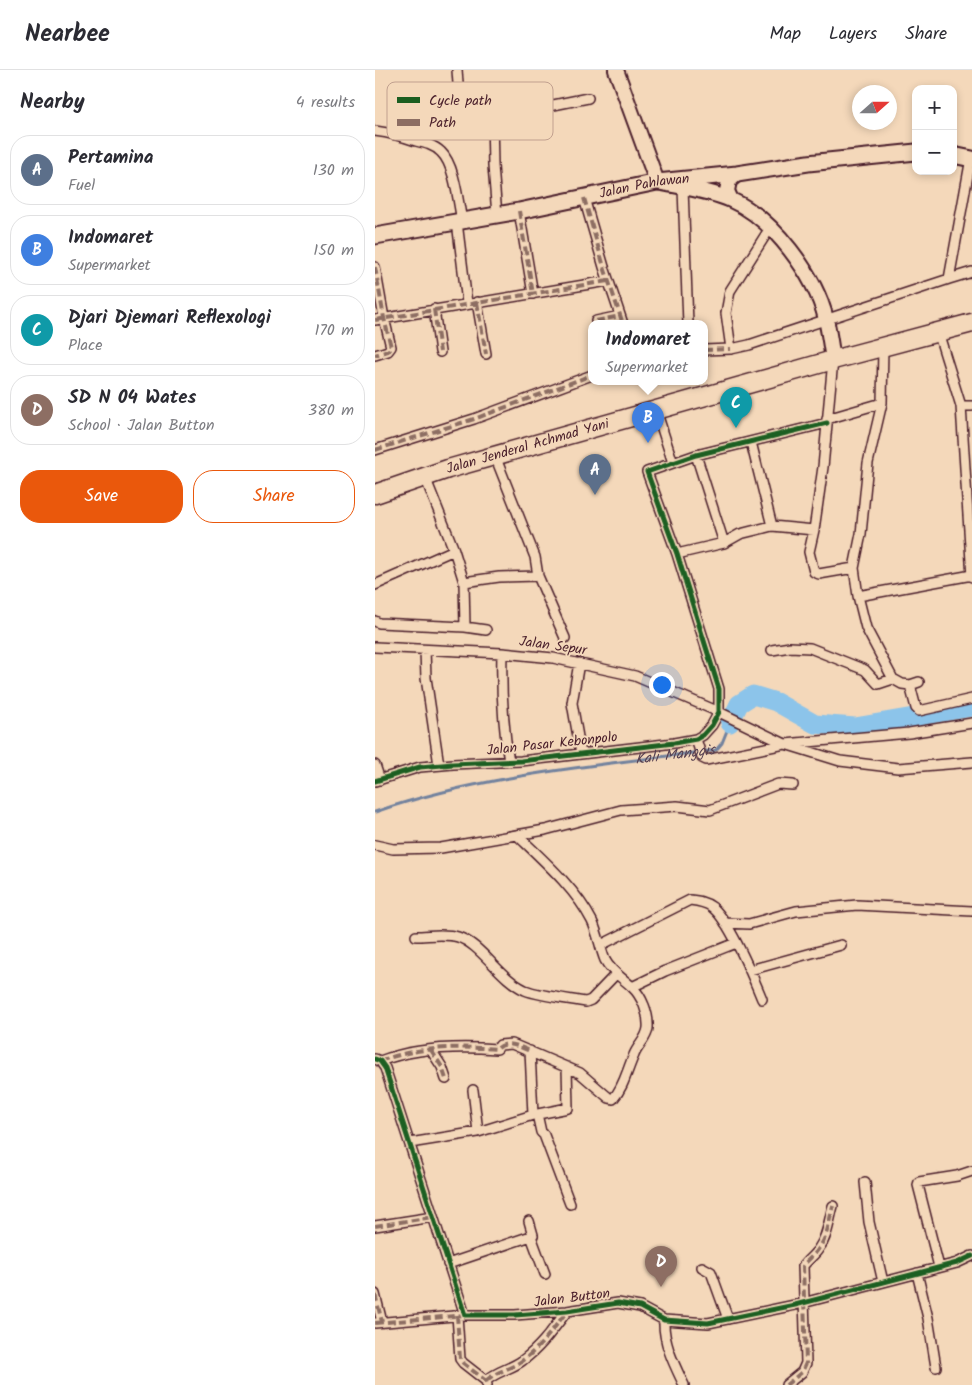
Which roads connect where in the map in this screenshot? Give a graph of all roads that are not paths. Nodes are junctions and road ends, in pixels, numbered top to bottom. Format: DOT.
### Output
graph roads {
  1 [pos="616,70"];
  2 [pos="588,98"];
  3 [pos="553,105"];
  4 [pos="414,140"];
  5 [pos="492,140"];
  6 [pos="912,152"];
  7 [pos="957,156"];
  8 [pos="971,159"];
  9 [pos="737,174"];
  10 [pos="657,182"];
  11 [pos="683,188"];
  12 [pos="584,198"];
  13 [pos="731,200"];
  14 [pos="519,211"];
  15 [pos="497,215"];
  16 [pos="460,221"];
  17 [pos="770,228"];
  18 [pos="375,236"];
  19 [pos="375,267"];
  20 [pos="972,272"];
  21 [pos="949,279"];
  22 [pos="608,281"];
  23 [pos="533,294"];
  24 [pos="477,302"];
  25 [pos="467,303"];
  26 [pos="434,309"];
  27 [pos="379,319"];
  28 [pos="826,319"];
  29 [pos="621,320"];
  30 [pos="688,320"];
  31 [pos="972,323"];
  32 [pos="938,332"];
  33 [pos="883,347"];
  34 [pos="731,349"];
  35 [pos="708,350"];
  36 [pos="439,352"];
  37 [pos="486,354"];
  38 [pos="375,355"];
  39 [pos="833,360"];
  40 [pos="588,376"];
  41 [pos="882,403"];
  42 [pos="961,406"];
  43 [pos="972,406"];
  44 [pos="656,410"];
  45 [pos="827,421"];
  46 [pos="751,442"];
  47 [pos="375,450"];
  48 [pos="696,455"];
  49 [pos="495,456"];
  50 [pos="673,463"];
  51 [pos="425,477"];
  52 [pos="969,493"];
  53 [pos="375,494"];
  54 [pos="772,526"];
  55 [pos="813,530"];
  56 [pos="724,543"];
  57 [pos="454,550"];
  58 [pos="677,554"];
  59 [pos="854,568"];
  60 [pos="538,576"];
  61 [pos="972,576"];
  62 [pos="464,582"];
  63 [pos="375,585"];
  64 [pos="858,596"];
  65 [pos="375,620"];
  66 [pos="465,627"];
  67 [pos="486,630"];
  68 [pos="565,638"];
  69 [pos="375,647"];
  70 [pos="425,650"];
  71 [pos="772,650"];
  72 [pos="502,653"];
  73 [pos="579,663"];
  74 [pos="893,679"];
  75 [pos="972,699"];
  76 [pos="722,714"];
  77 [pos="972,723"];
  78 [pos="696,741"];
  79 [pos="785,744"];
  80 [pos="581,754"];
  81 [pos="509,762"];
  82 [pos="972,762"];
  83 [pos="375,765"];
  84 [pos="439,765"];
  85 [pos="377,780"];
  86 [pos="793,785"];
  87 [pos="517,835"];
  88 [pos="375,844"];
  89 [pos="972,911"];
  90 [pos="725,923"];
  91 [pos="749,924"];
  92 [pos="416,936"];
  93 [pos="735,940"];
  94 [pos="841,944"];
  95 [pos="601,945"];
  96 [pos="750,970"];
  97 [pos="616,974"];
  98 [pos="632,987"];
  99 [pos="762,1000"];
  100 [pos="431,1050"];
  101 [pos="531,1051"];
  102 [pos="378,1060"];
  103 [pos="567,1067"];
  104 [pos="446,1079"];
  105 [pos="473,1090"];
  106 [pos="535,1115"];
  107 [pos="478,1132"];
  108 [pos="410,1143"];
  109 [pos="972,1171"];
  110 [pos="865,1182"];
  111 [pos="570,1204"];
  112 [pos="833,1206"];
  113 [pos="433,1216"];
  114 [pos="529,1220"];
  115 [pos="375,1226"];
  116 [pos="531,1236"];
  117 [pos="972,1256"];
  118 [pos="447,1264"];
  119 [pos="702,1267"];
  120 [pos="939,1267"];
  121 [pos="917,1273"];
  122 [pos="545,1274"];
  123 [pos="883,1282"];
  124 [pos="375,1294"];
  125 [pos="806,1302"];
  126 [pos="567,1311"];
  127 [pos="461,1315"];
  128 [pos="728,1319"];
  129 [pos="664,1320"];
  130 [pos="379,1322"];
  131 [pos="936,1367"];
  132 [pos="487,1383"];
  133 [pos="684,1385"];
  134 [pos="786,1385"];
  1 -- 10 [label="main road"];
  2 -- 3 [label="street"];
  4 -- 16 [label="street"];
  5 -- 15 [label="street"];
  6 -- 9 [label="main road, Jalan Pahlawan"];
  7 -- 8 [label="main road"];
  8 -- 21 [label="street"];
  9 -- 10 [label="main road, Jalan Pahlawan"];
  9 -- 13 [label="main road"];
  10 -- 11 [label="main road"];
  10 -- 12 [label="main road, Jalan Pahlawan"];
  11 -- 13 [label="main road"];
  11 -- 30 [label="street"];
  12 -- 14 [label="main road, Jalan Pahlawan"];
  12 -- 22 [label="street"];
  13 -- 17 [label="main road"];
  14 -- 15 [label="main road, Jalan Pahlawan"];
  14 -- 23 [label="street"];
  15 -- 16 [label="main road, Jalan Pahlawan"];
  16 -- 18 [label="main road, Jalan Pahlawan"];
  16 -- 25 [label="street"];
  17 -- 28 [label="main road"];
  17 -- 34 [label="street"];
  19 -- 27 [label="street"];
  20 -- 21 [label="street"];
  21 -- 28 [label="street"];
  22 -- 23 [label="street"];
  22 -- 29 [label="street"];
  23 -- 24 [label="street"];
  24 -- 25 [label="street"];
  24 -- 37 [label="street"];
  25 -- 26 [label="street"];
  26 -- 27 [label="street"];
  26 -- 36 [label="street"];
  27 -- 38 [label="street"];
  28 -- 34 [label="street"];
  28 -- 39 [label="main road"];
  31 -- 32 [label="highway, Jalan Jenderal Achmad Yani"];
  32 -- 33 [label="highway, Jalan Jenderal Achmad Yani"];
  32 -- 42 [label="street"];
  33 -- 39 [label="highway, Jalan Jenderal Achmad Yani"];
  33 -- 41 [label="street"];
  34 -- 35 [label="street"];
  39 -- 44 [label="highway, Jalan Jenderal Achmad Yani"];
  39 -- 45 [label="street"];
  40 -- 47 [label="street"];
  41 -- 45 [label="street"];
  41 -- 59 [label="street"];
  42 -- 43 [label="street"];
  42 -- 52 [label="street"];
  44 -- 49 [label="highway, Jalan Jenderal Achmad Yani"];
  44 -- 50 [label="street"];
  45 -- 46 [label="street"];
  45 -- 55 [label="street"];
  46 -- 48 [label="street"];
  46 -- 54 [label="street"];
  48 -- 50 [label="street"];
  48 -- 56 [label="street"];
  49 -- 51 [label="highway, Jalan Jenderal Achmad Yani"];
  49 -- 60 [label="street"];
  50 -- 58 [label="street"];
  51 -- 53 [label="highway, Jalan Jenderal Achmad Yani"];
  51 -- 57 [label="street"];
  52 -- 61 [label="street"];
  54 -- 55 [label="street"];
  54 -- 56 [label="street"];
  55 -- 59 [label="street"];
  56 -- 58 [label="street"];
  57 -- 62 [label="street"];
  57 -- 63 [label="street"];
  58 -- 76 [label="street"];
  59 -- 64 [label="street"];
  60 -- 62 [label="street"];
  60 -- 68 [label="street"];
  61 -- 64 [label="street"];
  62 -- 66 [label="street"];
  64 -- 74 [label="street"];
  65 -- 66 [label="street"];
  66 -- 67 [label="street"];
  69 -- 70 [label="street, Jalan Sepur"];
  70 -- 72 [label="street, Jalan Sepur"];
  70 -- 84 [label="street"];
  71 -- 74 [label="street"];
  72 -- 73 [label="street, Jalan Sepur"];
  72 -- 81 [label="street"];
  73 -- 76 [label="street, Jalan Sepur"];
  73 -- 80 [label="street"];
  74 -- 75 [label="street"];
  76 -- 78 [label="street"];
  76 -- 79 [label="street, Jalan Sepur"];
  77 -- 79 [label="street"];
  78 -- 79 [label="street"];
  78 -- 80 [label="street, Jalan Pasar Kebonpolo"];
  79 -- 82 [label="street, Jalan Sepur"];
  80 -- 81 [label="street, Jalan Pasar Kebonpolo"];
  81 -- 84 [label="street, Jalan Pasar Kebonpolo"];
  83 -- 85 [label="street"];
  84 -- 85 [label="street, Jalan Pasar Kebonpolo"];
  86 -- 87 [label="street"];
  87 -- 88 [label="street"];
  87 -- 95 [label="street"];
  89 -- 91 [label="street"];
  90 -- 91 [label="street"];
  90 -- 93 [label="street"];
  90 -- 95 [label="street"];
  91 -- 93 [label="street"];
  92 -- 97 [label="street"];
  93 -- 96 [label="street"];
  93 -- 98 [label="street"];
  94 -- 96 [label="street"];
  95 -- 97 [label="street"];
  96 -- 99 [label="street"];
  97 -- 98 [label="street"];
  98 -- 103 [label="street"];
  100 -- 101 [label="street"];
  100 -- 102 [label="street"];
  100 -- 104 [label="street"];
  101 -- 103 [label="street"];
  101 -- 106 [label="street"];
  102 -- 108 [label="street"];
  103 -- 106 [label="street"];
  105 -- 107 [label="street"];
  106 -- 107 [label="street"];
  106 -- 111 [label="street"];
  107 -- 108 [label="street"];
  108 -- 113 [label="street"];
  109 -- 120 [label="street"];
  110 -- 123 [label="street"];
  112 -- 125 [label="street"];
  113 -- 115 [label="street"];
  113 -- 118 [label="street"];
  114 -- 116 [label="street"];
  116 -- 118 [label="street"];
  116 -- 122 [label="street"];
  117 -- 120 [label="street, Jalan Button"];
  118 -- 127 [label="street"];
  119 -- 128 [label="street"];
  120 -- 121 [label="street, Jalan Button"];
  121 -- 123 [label="street, Jalan Button"];
  121 -- 131 [label="street"];
  123 -- 125 [label="street, Jalan Button"];
  124 -- 130 [label="street"];
  125 -- 128 [label="street, Jalan Button"];
  125 -- 134 [label="street"];
  126 -- 127 [label="street, Jalan Button"];
  126 -- 129 [label="street, Jalan Button"];
  126 -- 132 [label="street"];
  127 -- 130 [label="street, Jalan Button"];
  127 -- 132 [label="street"];
  128 -- 129 [label="street, Jalan Button"];
  129 -- 133 [label="street"];
}
